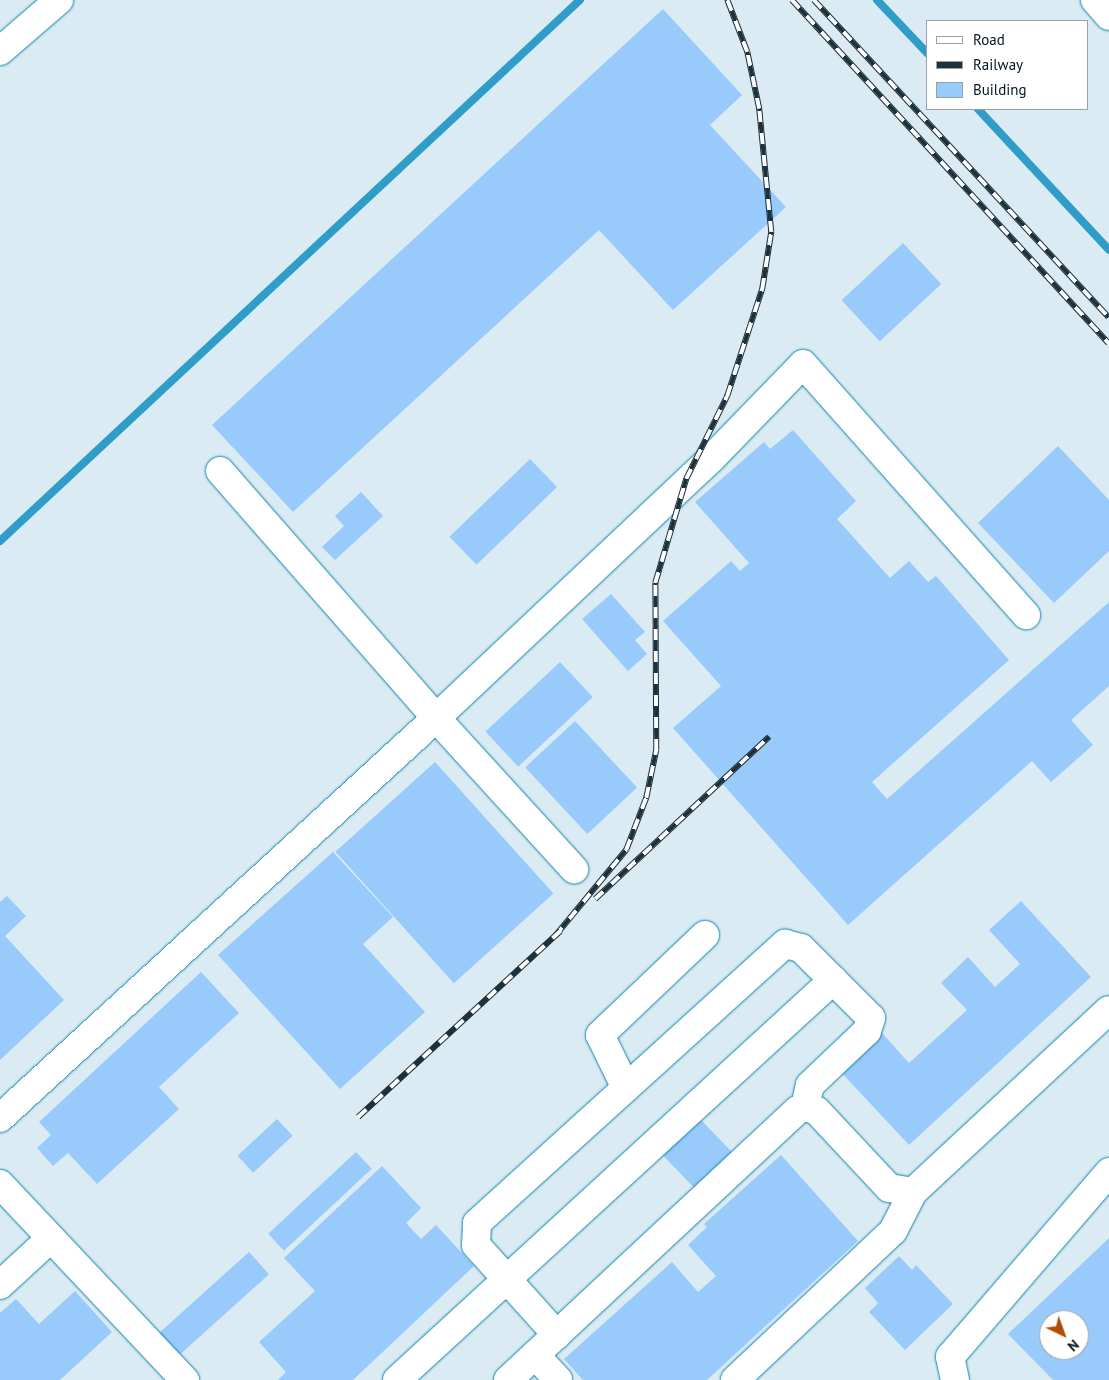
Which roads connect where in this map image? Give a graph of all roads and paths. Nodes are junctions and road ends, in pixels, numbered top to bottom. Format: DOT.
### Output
graph roads {
  1 [pos="58,0"];
  2 [pos="1095,0"];
  3 [pos="1109,16"];
  4 [pos="0,51"];
  5 [pos="220,471"];
  6 [pos="1026,616"];
  7 [pos="436,718"];
  8 [pos="574,868"];
  9 [pos="705,935"];
  10 [pos="833,980"];
  11 [pos="1109,1010"];
  12 [pos="626,1088"];
  13 [pos="805,1106"];
  14 [pos="0,1118"];
  15 [pos="1109,1172"];
  16 [pos="0,1184"];
  17 [pos="913,1192"];
  18 [pos="51,1238"];
  19 [pos="507,1279"];
  20 [pos="0,1285"];
  21 [pos="556,1335"];
  22 [pos="535,1355"];
  23 [pos="185,1380"];
  24 [pos="397,1380"];
  25 [pos="508,1380"];
  26 [pos="558,1380"];
  27 [pos="735,1380"];
  28 [pos="955,1380"];
  1 -- 4 [label="lane"];
  2 -- 3 [label="lane"];
  5 -- 7 [label="lane"];
  6 -- 7 [label="lane"];
  7 -- 8 [label="lane"];
  7 -- 14 [label="lane"];
  9 -- 12 [label="lane"];
  10 -- 12 [label="lane"];
  10 -- 13 [label="lane"];
  10 -- 19 [label="lane"];
  11 -- 17 [label="lane"];
  12 -- 19 [label="lane"];
  13 -- 17 [label="lane"];
  13 -- 21 [label="lane"];
  15 -- 28 [label="lane"];
  16 -- 18 [label="lane"];
  17 -- 27 [label="lane"];
  18 -- 20 [label="lane"];
  18 -- 23 [label="lane"];
  19 -- 21 [label="lane"];
  19 -- 24 [label="lane"];
  21 -- 22 [label="lane"];
  22 -- 25 [label="lane"];
  22 -- 26 [label="lane"];
}
